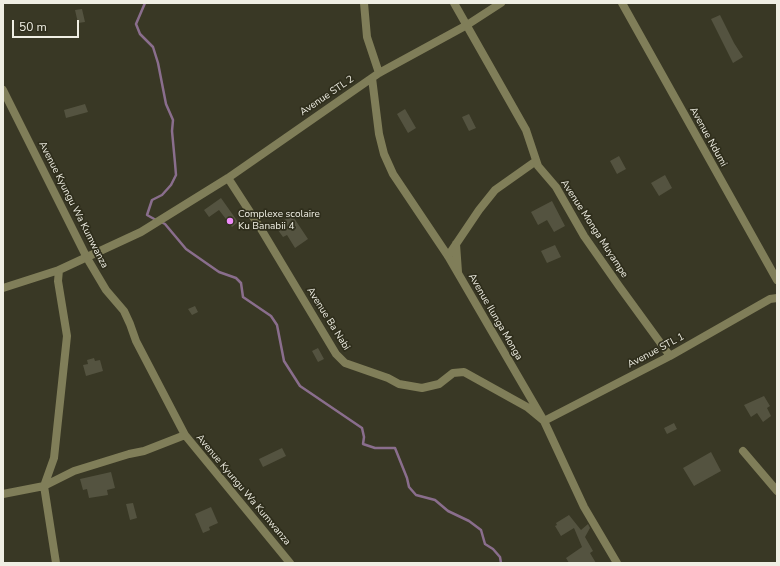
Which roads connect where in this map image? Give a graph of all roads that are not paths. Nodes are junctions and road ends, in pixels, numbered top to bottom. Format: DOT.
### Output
graph roads {
  1 [pos="364,3"];
  2 [pos="454,3"];
  3 [pos="501,3"];
  4 [pos="622,3"];
  5 [pos="467,24"];
  6 [pos="376,75"];
  7 [pos="3,90"];
  8 [pos="536,161"];
  9 [pos="228,178"];
  10 [pos="456,244"];
  11 [pos="448,256"];
  12 [pos="87,258"];
  13 [pos="59,270"];
  14 [pos="458,274"];
  15 [pos="777,280"];
  16 [pos="3,288"];
  17 [pos="777,298"];
  18 [pos="670,356"];
  19 [pos="544,421"];
  20 [pos="185,435"];
  21 [pos="743,451"];
  22 [pos="44,486"];
  23 [pos="777,491"];
  24 [pos="3,494"];
  25 [pos="56,563"];
  26 [pos="290,563"];
  27 [pos="617,563"];
  1 -- 6 [label="street, Avenue Ilunga Monga"];
  2 -- 5 [label="street, Avenue Monga Muyampe"];
  3 -- 5 [label="street, Avenue STL 2"];
  4 -- 15 [label="street, Avenue Ndumi"];
  5 -- 6 [label="street, Avenue STL 2"];
  5 -- 8 [label="street, Avenue Monga Muyampe"];
  6 -- 9 [label="street, Avenue STL 2"];
  6 -- 11 [label="street, Avenue Ilunga Monga"];
  7 -- 12 [label="street, Avenue Kyungu Wa Kumwanza"];
  8 -- 10 [label="street"];
  8 -- 18 [label="street, Avenue Monga Muyampe"];
  9 -- 12 [label="street, Avenue STL 2"];
  9 -- 19 [label="street, Avenue Ba Nabi"];
  10 -- 11 [label="street"];
  10 -- 14 [label="street"];
  11 -- 14 [label="street, Avenue Ilunga Monga"];
  12 -- 13 [label="street"];
  12 -- 20 [label="street, Avenue Kyungu Wa Kumwanza"];
  13 -- 16 [label="street"];
  13 -- 22 [label="street"];
  14 -- 19 [label="street, Avenue Ilunga Monga"];
  17 -- 18 [label="street, Avenue STL 1"];
  18 -- 19 [label="street, Avenue STL 1"];
  19 -- 27 [label="street, Avenue Ilunga Monga"];
  20 -- 22 [label="street"];
  20 -- 26 [label="street, Avenue Kyungu Wa Kumwanza"];
  21 -- 23 [label="street"];
  22 -- 24 [label="street"];
  22 -- 25 [label="street"];
}
